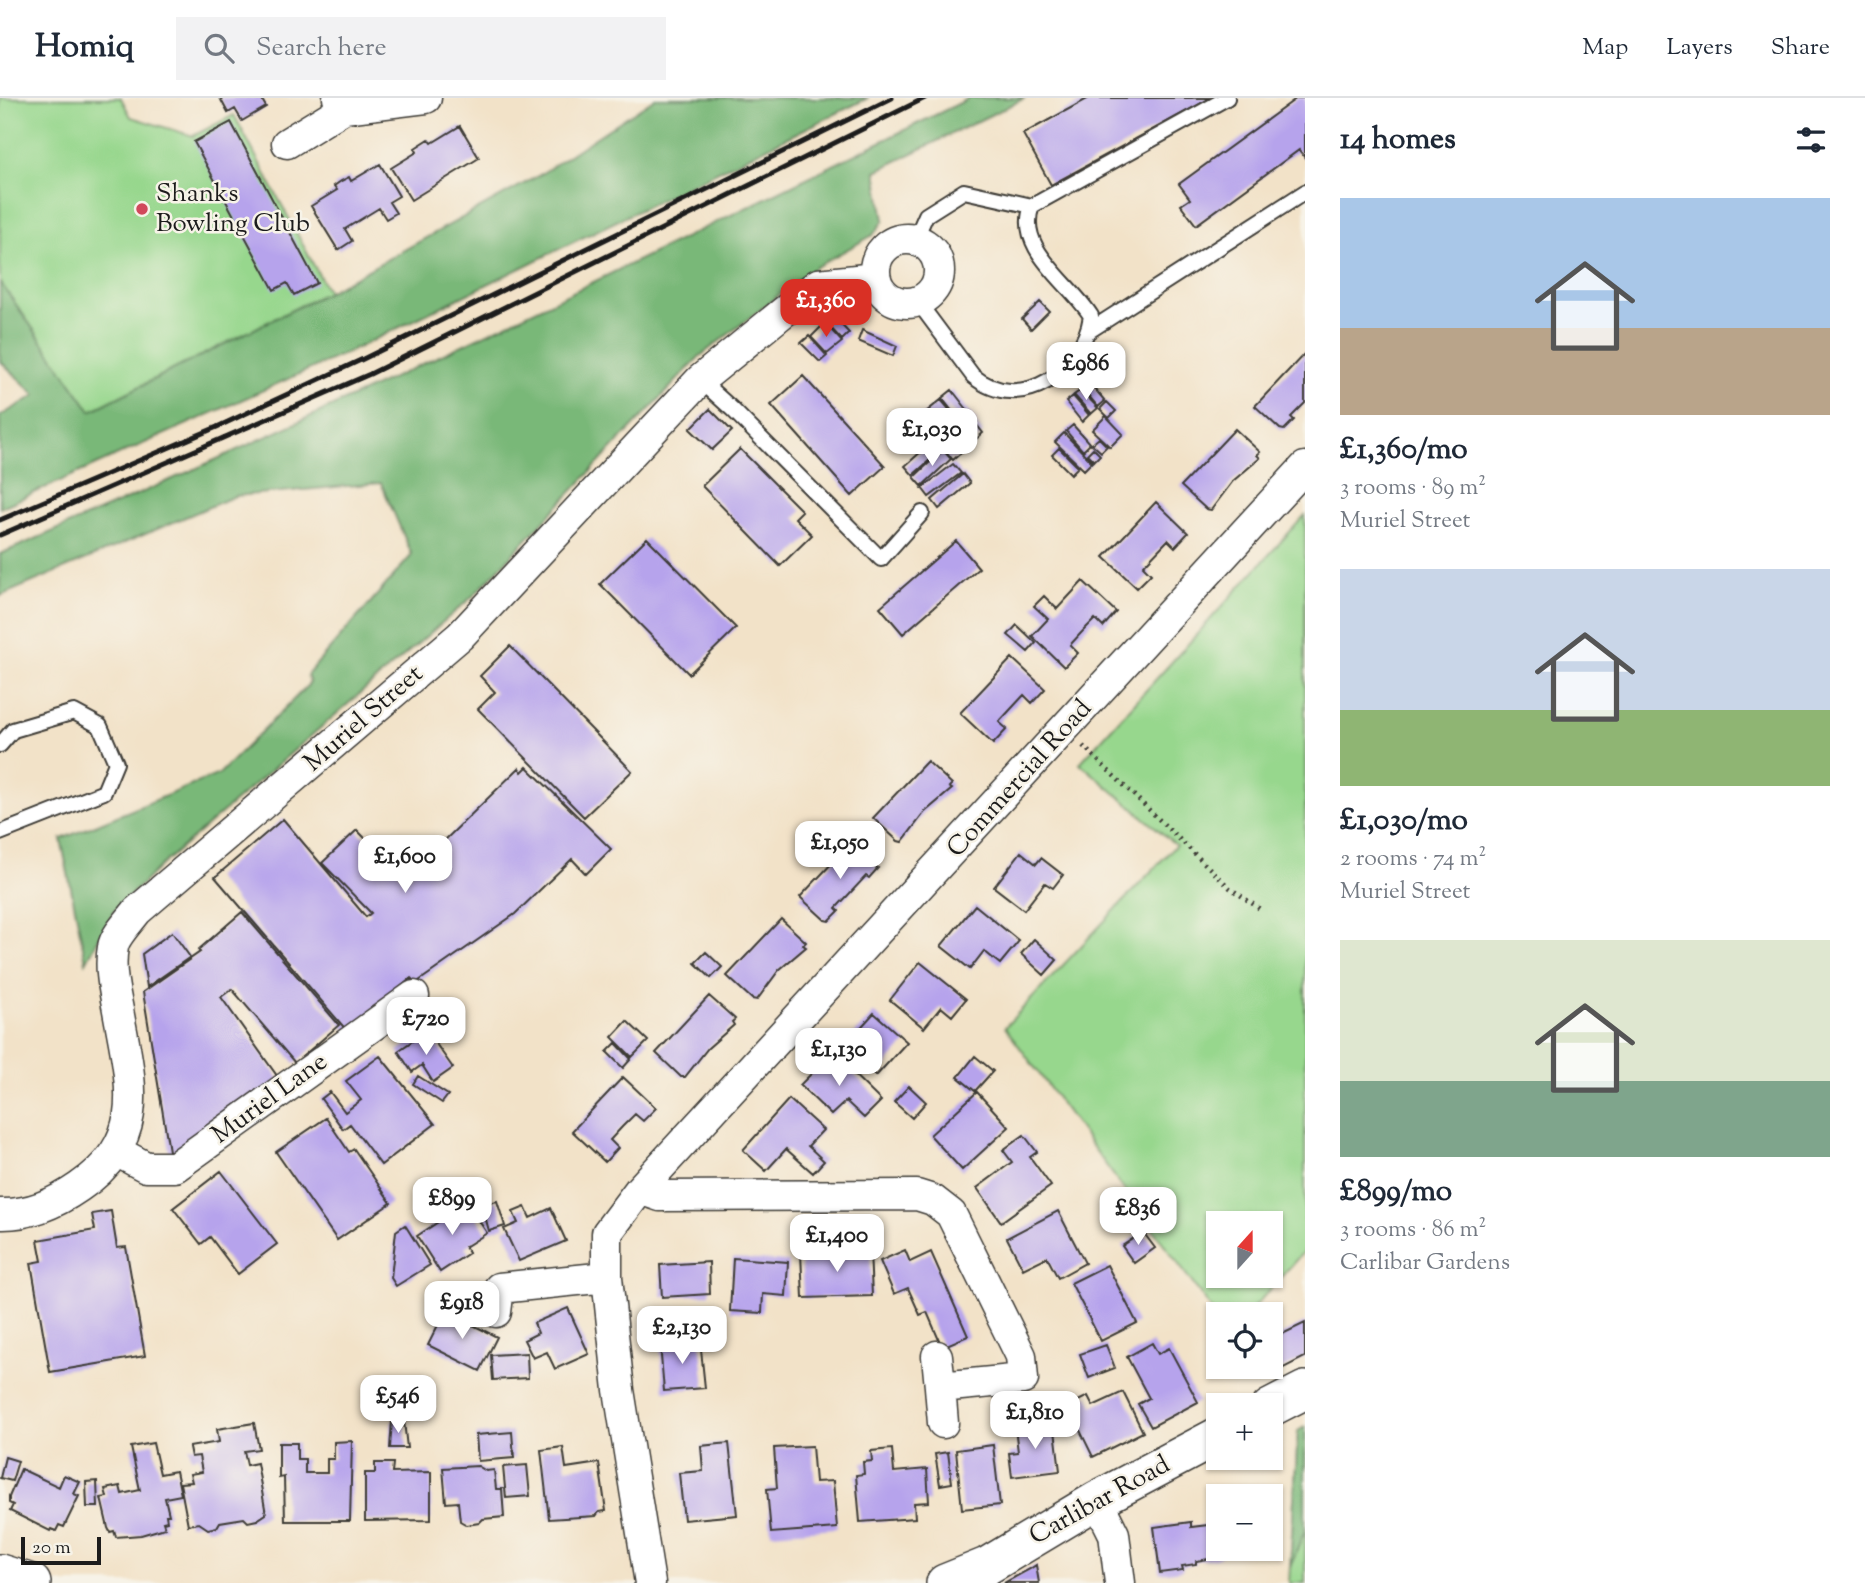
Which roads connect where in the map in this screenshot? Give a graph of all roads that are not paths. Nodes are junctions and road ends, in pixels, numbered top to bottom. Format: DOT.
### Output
graph roads {
  1 [pos="426,98"];
  2 [pos="1227,98"];
  3 [pos="341,103"];
  4 [pos="287,143"];
  5 [pos="1305,192"];
  6 [pos="1032,206"];
  7 [pos="915,240"];
  8 [pos="875,278"];
  9 [pos="918,302"];
  10 [pos="1089,331"];
  11 [pos="700,380"];
  12 [pos="1305,467"];
  13 [pos="922,513"];
  14 [pos="0,745"];
  15 [pos="0,833"];
  16 [pos="414,996"];
  17 [pos="118,1152"];
  18 [pos="640,1189"];
  19 [pos="0,1214"];
  20 [pos="607,1277"];
  21 [pos="496,1311"];
  22 [pos="937,1356"];
  23 [pos="940,1387"];
  24 [pos="1305,1390"];
  25 [pos="1283,1401"];
  26 [pos="943,1423"];
  27 [pos="1206,1442"];
  28 [pos="1097,1500"];
  29 [pos="0,1573"];
  30 [pos="32,1583"];
  31 [pos="650,1583"];
  32 [pos="944,1583"];
  33 [pos="1120,1583"];
  1 -- 3 [label="street"];
  2 -- 6 [label="lane"];
  3 -- 4 [label="street"];
  5 -- 10 [label="lane"];
  6 -- 7 [label="lane"];
  6 -- 10 [label="lane"];
  7 -- 8 [label="street"];
  7 -- 9 [label="street"];
  8 -- 9 [label="street"];
  8 -- 11 [label="street, Muriel Street"];
  9 -- 10 [label="lane"];
  11 -- 13 [label="lane"];
  11 -- 17 [label="street, Muriel Street"];
  12 -- 18 [label="street, Commercial Road"];
  14 -- 15 [label="lane"];
  16 -- 17 [label="street, Muriel Lane"];
  17 -- 19 [label="street, Muriel Street"];
  18 -- 20 [label="street, Commercial Road"];
  18 -- 23 [label="street"];
  20 -- 21 [label="street"];
  20 -- 31 [label="street, Commercial Road"];
  22 -- 23 [label="street"];
  23 -- 26 [label="street"];
  24 -- 25 [label="street"];
  27 -- 28 [label="street, Carlibar Road"];
  28 -- 32 [label="street, Carlibar Road"];
  28 -- 33 [label="street"];
  29 -- 30 [label="street"];
}
